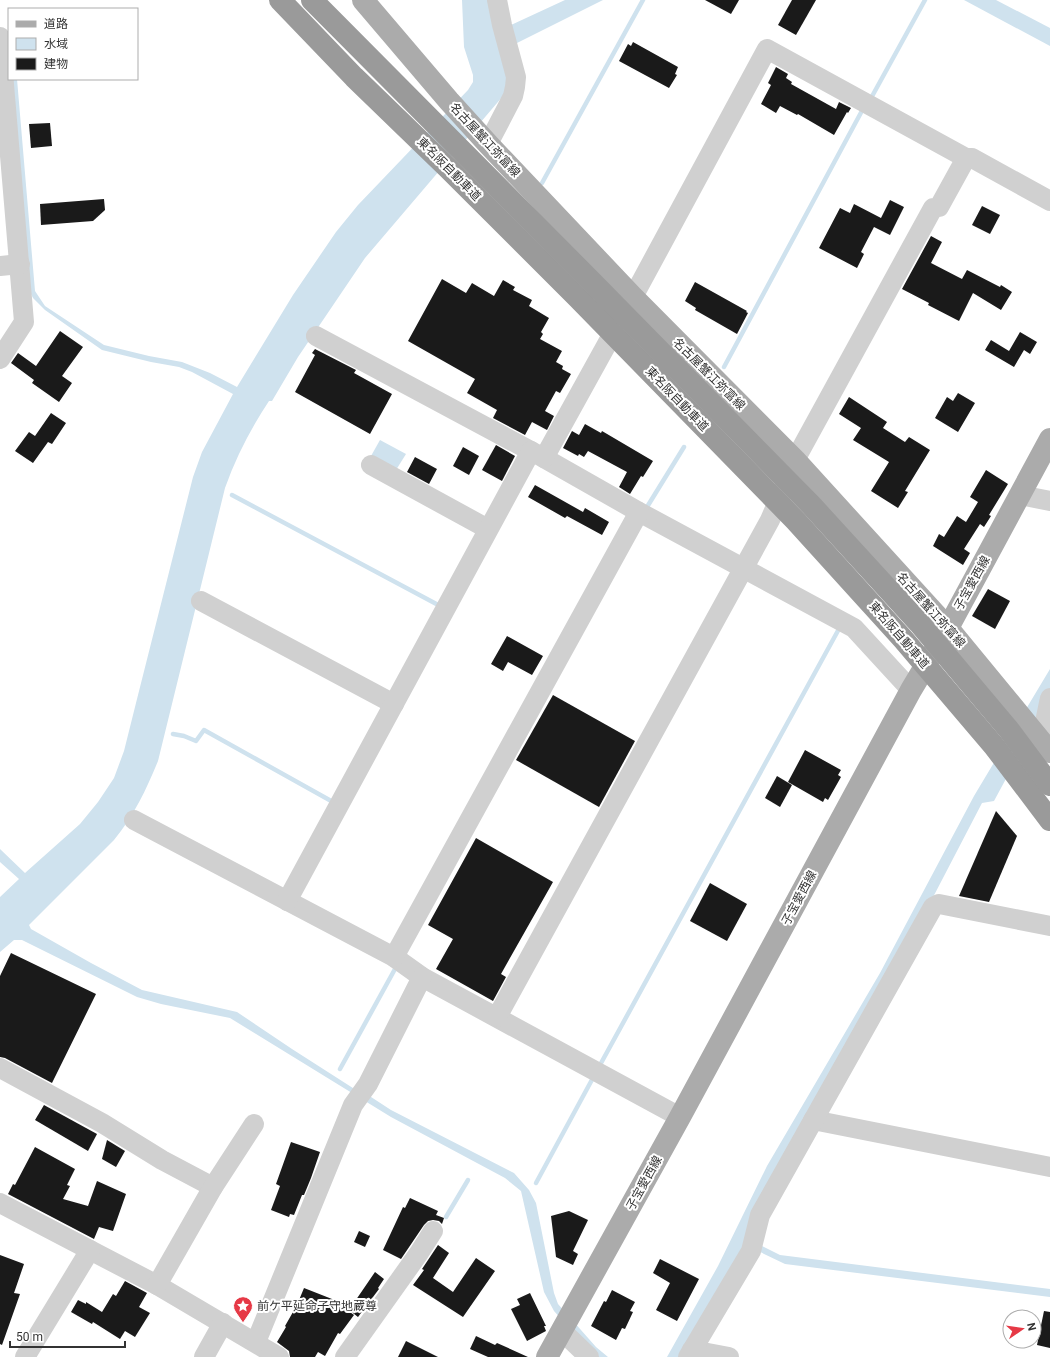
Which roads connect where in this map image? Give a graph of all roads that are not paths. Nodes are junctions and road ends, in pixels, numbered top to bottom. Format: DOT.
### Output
graph roads {
  1 [pos="280,0"];
  2 [pos="312,0"];
  3 [pos="363,0"];
  4 [pos="497,0"];
  5 [pos="0,41"];
  6 [pos="4,124"];
  7 [pos="485,139"];
  8 [pos="966,158"];
  9 [pos="7,193"];
  10 [pos="1050,201"];
  11 [pos="20,264"];
  12 [pos="0,266"];
  13 [pos="633,297"];
  14 [pos="316,336"];
  15 [pos="0,359"];
  16 [pos="1050,439"];
  17 [pos="537,455"];
  18 [pos="796,461"];
  19 [pos="371,465"];
  20 [pos="1020,495"];
  21 [pos="1050,500"];
  22 [pos="639,512"];
  23 [pos="488,530"];
  24 [pos="743,567"];
  25 [pos="201,601"];
  26 [pos="948,628"];
  27 [pos="911,690"];
  28 [pos="1050,698"];
  29 [pos="394,704"];
  30 [pos="1043,744"];
  31 [pos="1050,785"];
  32 [pos="134,820"];
  33 [pos="1050,820"];
  34 [pos="287,901"];
  35 [pos="1050,926"];
  36 [pos="394,958"];
  37 [pos="422,977"];
  38 [pos="497,1017"];
  39 [pos="0,1068"];
  40 [pos="680,1117"];
  41 [pos="813,1120"];
  42 [pos="254,1124"];
  43 [pos="1050,1166"];
  44 [pos="213,1187"];
  45 [pos="0,1203"];
  46 [pos="433,1231"];
  47 [pos="90,1250"];
  48 [pos="157,1285"];
  49 [pos="567,1322"];
  50 [pos="223,1323"];
  51 [pos="256,1342"];
  52 [pos="690,1353"];
  53 [pos="24,1357"];
  54 [pos="204,1357"];
  55 [pos="279,1357"];
  56 [pos="345,1357"];
  57 [pos="547,1357"];
  58 [pos="589,1357"];
  59 [pos="728,1357"];
  1 -- 33 [label="highway, 東名阪自動車道, bridge"];
  2 -- 31 [label="highway, 東名阪自動車道, bridge"];
  3 -- 7 [label="main road, 名古屋蟹江弥富線"];
  4 -- 7 [label="street"];
  5 -- 6 [label="street"];
  6 -- 9 [label="street"];
  7 -- 13 [label="main road, 名古屋蟹江弥富線"];
  8 -- 10 [label="street"];
  8 -- 13 [label="street"];
  8 -- 18 [label="street"];
  9 -- 11 [label="street"];
  11 -- 12 [label="street"];
  11 -- 15 [label="street"];
  13 -- 17 [label="street"];
  13 -- 18 [label="main road, 名古屋蟹江弥富線"];
  14 -- 17 [label="street"];
  16 -- 20 [label="main road, 子宝愛西線"];
  17 -- 22 [label="street"];
  17 -- 23 [label="street"];
  18 -- 24 [label="street"];
  18 -- 26 [label="main road, 名古屋蟹江弥富線"];
  19 -- 23 [label="street"];
  20 -- 21 [label="street"];
  20 -- 26 [label="main road, 子宝愛西線"];
  22 -- 24 [label="street"];
  22 -- 36 [label="street"];
  23 -- 29 [label="street"];
  24 -- 27 [label="street"];
  24 -- 38 [label="street"];
  25 -- 29 [label="street"];
  26 -- 27 [label="main road, 子宝愛西線"];
  26 -- 30 [label="main road, 名古屋蟹江弥富線"];
  27 -- 40 [label="main road, 子宝愛西線"];
  28 -- 30 [label="street"];
  29 -- 34 [label="street"];
  32 -- 34 [label="street"];
  34 -- 36 [label="street"];
  35 -- 41 [label="street"];
  36 -- 37 [label="street"];
  37 -- 38 [label="street"];
  37 -- 51 [label="street"];
  38 -- 40 [label="street"];
  39 -- 44 [label="street"];
  40 -- 49 [label="main road, 子宝愛西線"];
  41 -- 43 [label="street"];
  41 -- 52 [label="street"];
  42 -- 44 [label="street"];
  44 -- 48 [label="street"];
  45 -- 47 [label="street"];
  46 -- 56 [label="street"];
  47 -- 48 [label="street"];
  47 -- 53 [label="street"];
  48 -- 50 [label="street"];
  49 -- 57 [label="main road, 子宝愛西線"];
  49 -- 58 [label="street"];
  50 -- 51 [label="street"];
  50 -- 54 [label="street"];
  51 -- 55 [label="street"];
  52 -- 59 [label="street"];
}
